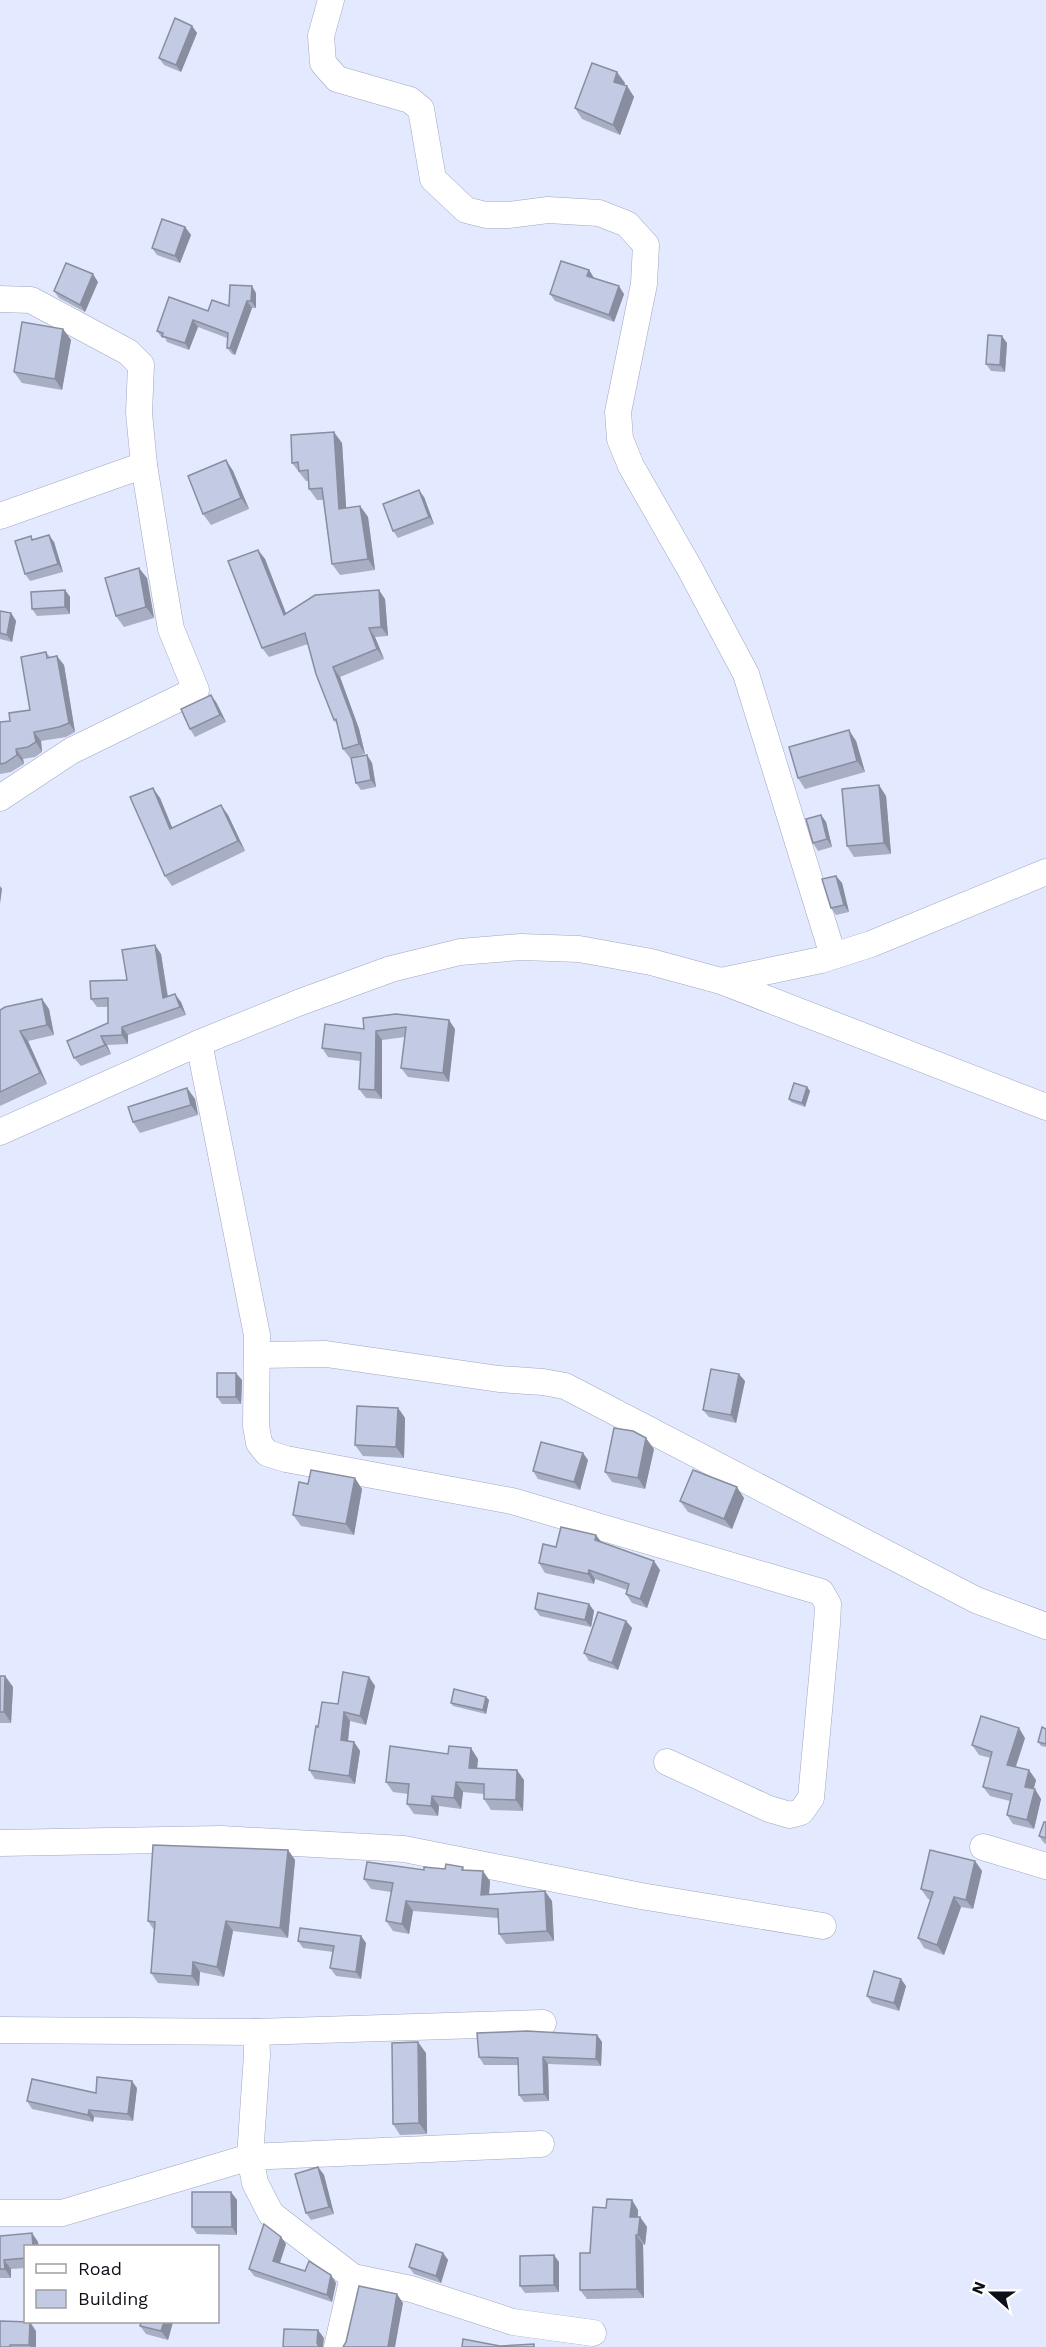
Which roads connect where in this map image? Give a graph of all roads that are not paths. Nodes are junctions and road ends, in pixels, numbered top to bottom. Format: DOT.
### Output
graph roads {
  1 [pos="331,0"];
  2 [pos="0,298"];
  3 [pos="144,465"];
  4 [pos="0,516"];
  5 [pos="0,798"];
  6 [pos="1046,872"];
  7 [pos="831,949"];
  8 [pos="721,981"];
  9 [pos="200,1043"];
  10 [pos="1046,1107"];
  11 [pos="0,1132"];
  12 [pos="258,1356"];
  13 [pos="1046,1626"];
  14 [pos="667,1762"];
  15 [pos="0,1843"];
  16 [pos="983,1847"];
  17 [pos="1046,1866"];
  18 [pos="823,1926"];
  19 [pos="543,2023"];
  20 [pos="0,2030"];
  21 [pos="256,2032"];
  22 [pos="541,2144"];
  23 [pos="250,2157"];
  24 [pos="0,2213"];
  25 [pos="353,2277"];
  26 [pos="593,2333"];
  27 [pos="337,2347"];
  1 -- 7 [label="street"];
  2 -- 3 [label="street"];
  3 -- 4 [label="street"];
  3 -- 5 [label="street"];
  6 -- 8 [label="street"];
  8 -- 9 [label="street"];
  8 -- 10 [label="street"];
  9 -- 11 [label="street"];
  9 -- 12 [label="street"];
  12 -- 13 [label="street"];
  12 -- 14 [label="street"];
  15 -- 18 [label="street"];
  16 -- 17 [label="street"];
  19 -- 21 [label="street"];
  20 -- 21 [label="street"];
  21 -- 23 [label="street"];
  22 -- 23 [label="street"];
  23 -- 24 [label="street"];
  23 -- 25 [label="street"];
  25 -- 26 [label="street"];
  25 -- 27 [label="street"];
}
